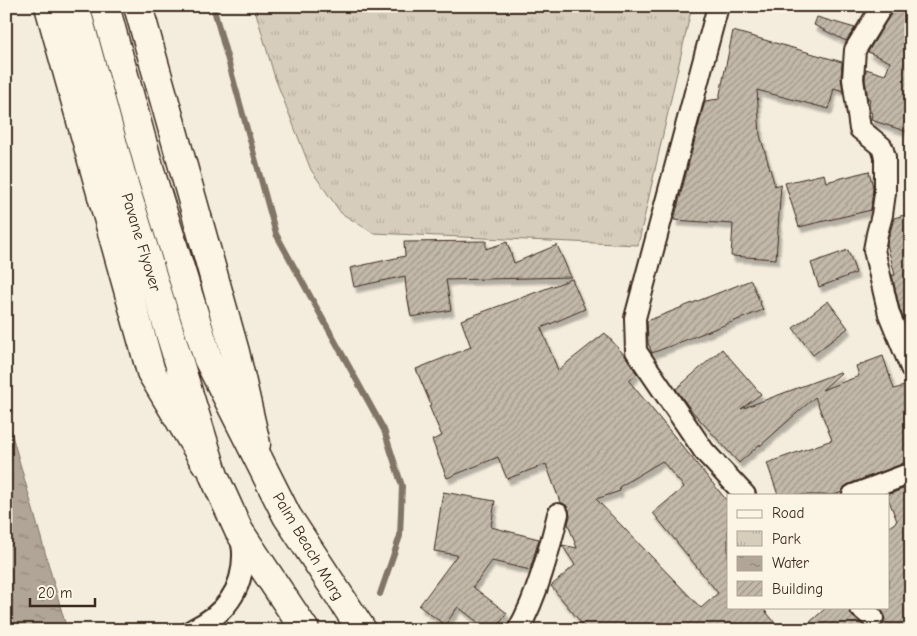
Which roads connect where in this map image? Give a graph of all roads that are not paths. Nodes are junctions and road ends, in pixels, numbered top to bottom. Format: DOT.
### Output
graph roads {
  1 [pos="49,6"];
  2 [pos="75,6"];
  3 [pos="105,6"];
  4 [pos="138,6"];
  5 [pos="718,6"];
  6 [pos="882,6"];
  7 [pos="911,368"];
  8 [pos="260,460"];
  9 [pos="911,473"];
  10 [pos="214,476"];
  11 [pos="743,494"];
  12 [pos="856,494"];
  13 [pos="558,514"];
  14 [pos="239,531"];
  15 [pos="358,628"];
  16 [pos="192,630"];
  17 [pos="305,630"];
  18 [pos="518,630"];
  1 -- 10 [label="main road"];
  2 -- 10 [label="main road, Pavane Flyover"];
  3 -- 8 [label="main road, Pavane Flyover"];
  4 -- 8 [label="main road"];
  5 -- 11 [label="street"];
  6 -- 7 [label="street"];
  8 -- 15 [label="main road, Palm Beach Marg"];
  9 -- 12 [label="street"];
  10 -- 14 [label="main road"];
  13 -- 18 [label="street"];
  14 -- 16 [label="street"];
  14 -- 17 [label="main road"];
}
